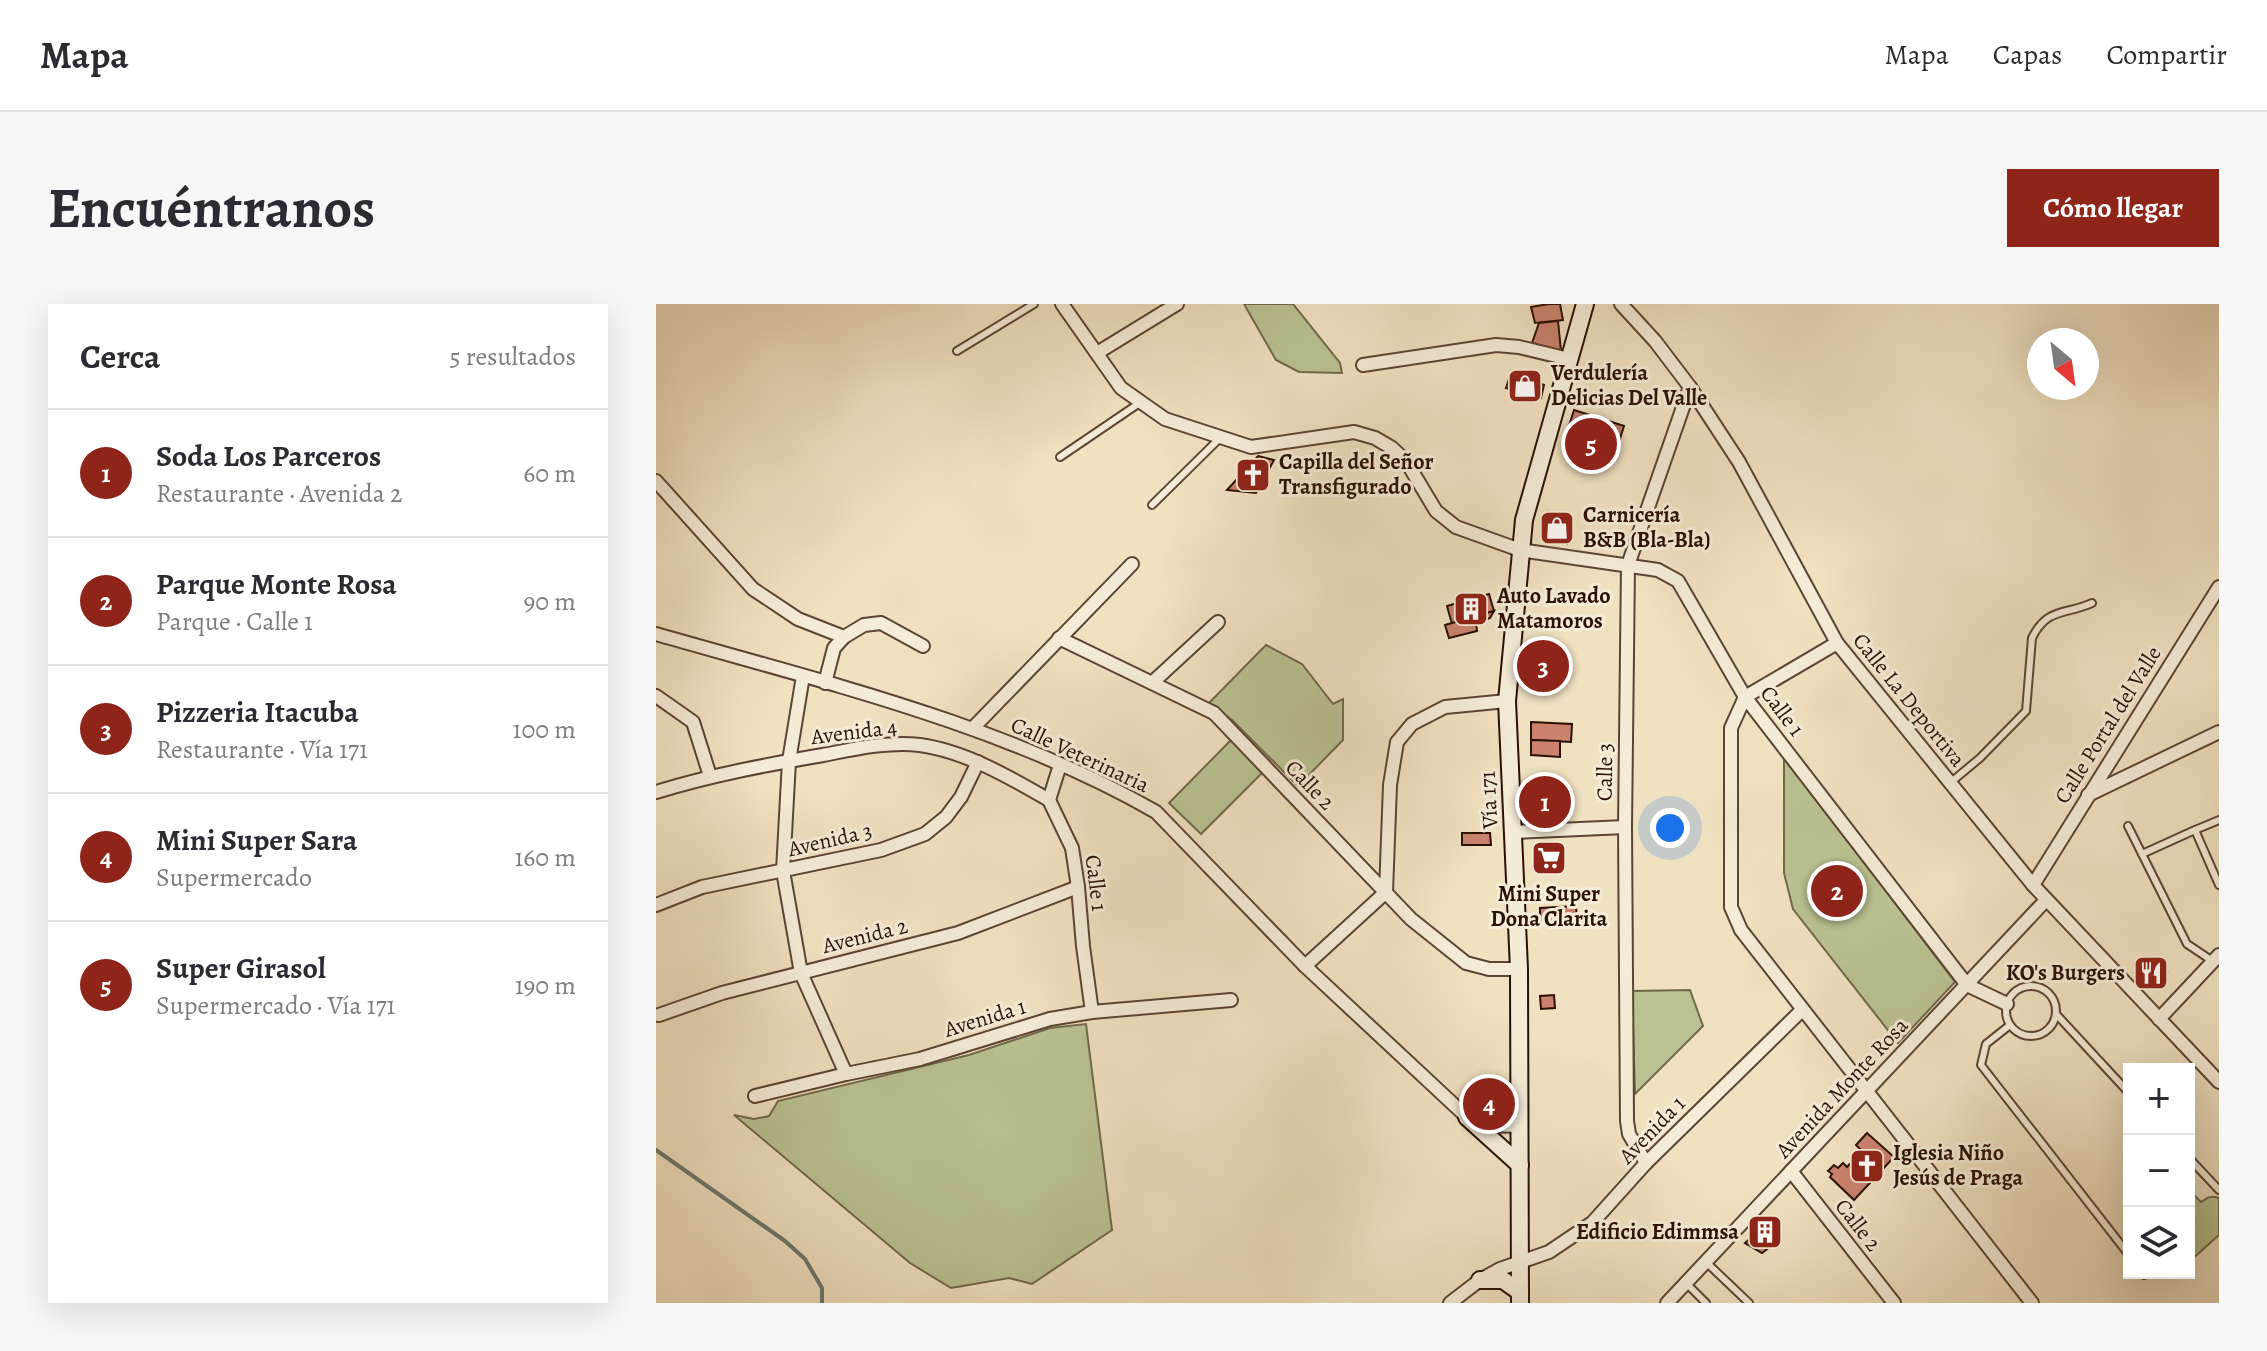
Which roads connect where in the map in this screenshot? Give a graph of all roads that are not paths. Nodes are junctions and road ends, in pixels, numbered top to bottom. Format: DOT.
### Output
graph roads {
  1 [pos="1034,304"];
  2 [pos="1062,304"];
  3 [pos="1177,304"];
  4 [pos="1585,304"];
  5 [pos="1621,304"];
  6 [pos="957,351"];
  7 [pos="1097,353"];
  8 [pos="1569,359"];
  9 [pos="1363,365"];
  10 [pos="1690,387"];
  11 [pos="1141,402"];
  12 [pos="1220,438"];
  13 [pos="1060,457"];
  14 [pos="656,481"];
  15 [pos="1152,505"];
  16 [pos="1520,550"];
  17 [pos="1132,564"];
  18 [pos="1628,565"];
  19 [pos="2219,587"];
  20 [pos="2092,603"];
  21 [pos="1218,622"];
  22 [pos="656,634"];
  23 [pos="844,637"];
  24 [pos="1059,638"];
  25 [pos="1837,643"];
  26 [pos="923,646"];
  27 [pos="803,676"];
  28 [pos="1153,682"];
  29 [pos="825,683"];
  30 [pos="656,696"];
  31 [pos="1745,697"];
  32 [pos="1507,701"];
  33 [pos="973,728"];
  34 [pos="2219,732"];
  35 [pos="789,761"];
  36 [pos="978,762"];
  37 [pos="1060,765"];
  38 [pos="710,776"];
  39 [pos="1950,783"];
  40 [pos="656,792"];
  41 [pos="2087,796"];
  42 [pos="1049,800"];
  43 [pos="2219,820"];
  44 [pos="2128,826"];
  45 [pos="1625,827"];
  46 [pos="2195,830"];
  47 [pos="1512,832"];
  48 [pos="2142,854"];
  49 [pos="783,871"];
  50 [pos="2033,885"];
  51 [pos="2219,885"];
  52 [pos="1078,887"];
  53 [pos="1386,892"];
  54 [pos="2046,900"];
  55 [pos="656,905"];
  56 [pos="2216,959"];
  57 [pos="1305,966"];
  58 [pos="1519,969"];
  59 [pos="801,973"];
  60 [pos="1967,985"];
  61 [pos="1231,1000"];
  62 [pos="2007,1004"];
  63 [pos="1802,1010"];
  64 [pos="1092,1012"];
  65 [pos="2056,1014"];
  66 [pos="659,1015"];
  67 [pos="2159,1019"];
  68 [pos="2010,1025"];
  69 [pos="846,1074"];
  70 [pos="2219,1082"];
  71 [pos="2123,1087"];
  72 [pos="1867,1089"];
  73 [pos="755,1096"];
  74 [pos="1467,1117"];
  75 [pos="1520,1126"];
  76 [pos="1646,1163"];
  77 [pos="2195,1164"];
  78 [pos="1520,1165"];
  79 [pos="1791,1171"];
  80 [pos="2219,1190"];
  81 [pos="2123,1247"];
  82 [pos="1520,1262"];
  83 [pos="1706,1262"];
  84 [pos="1480,1280"];
  85 [pos="1686,1283"];
  86 [pos="1520,1298"];
  87 [pos="1450,1303"];
  88 [pos="1667,1303"];
  89 [pos="1706,1303"];
  90 [pos="1749,1303"];
  91 [pos="1894,1303"];
  92 [pos="2032,1303"];
  1 -- 6 [label="lane"];
  2 -- 7 [label="street, Calle 1"];
  3 -- 7 [label="street"];
  4 -- 8 [label="main road, Vía 171"];
  5 -- 10 [label="street, Calle La Deportiva"];
  7 -- 11 [label="street, Calle 1"];
  8 -- 9 [label="street"];
  8 -- 16 [label="main road, Vía 171"];
  10 -- 18 [label="street, Calle 3"];
  10 -- 25 [label="street, Calle La Deportiva"];
  11 -- 12 [label="street, Calle 1"];
  11 -- 13 [label="lane"];
  12 -- 15 [label="lane"];
  12 -- 16 [label="street, Calle 1"];
  14 -- 23 [label="street"];
  16 -- 18 [label="street, Calle 1"];
  16 -- 32 [label="main road, Vía 171"];
  17 -- 24 [label="street"];
  18 -- 31 [label="street, Calle 1"];
  18 -- 45 [label="street, Calle 3"];
  19 -- 41 [label="street, Calle Portal del Valle"];
  20 -- 39 [label="lane"];
  21 -- 28 [label="street"];
  22 -- 27 [label="street, Calle Veterinaria"];
  23 -- 26 [label="street"];
  23 -- 29 [label="street"];
  24 -- 28 [label="street, Calle 2"];
  24 -- 33 [label="street"];
  25 -- 31 [label="street"];
  25 -- 39 [label="street, Calle La Deportiva"];
  27 -- 29 [label="street, Calle Veterinaria"];
  27 -- 35 [label="street"];
  28 -- 53 [label="street, Calle 2"];
  29 -- 33 [label="street, Calle Veterinaria"];
  30 -- 38 [label="street"];
  31 -- 60 [label="street, Calle 1"];
  31 -- 63 [label="street"];
  32 -- 47 [label="main road, Vía 171"];
  32 -- 53 [label="street"];
  33 -- 37 [label="street, Calle Veterinaria"];
  34 -- 41 [label="street"];
  35 -- 36 [label="street, Avenida 4"];
  35 -- 38 [label="street, Avenida 4"];
  35 -- 49 [label="street"];
  36 -- 42 [label="street, Avenida 4"];
  36 -- 49 [label="street, Avenida 3"];
  37 -- 42 [label="street"];
  37 -- 57 [label="street, Calle Veterinaria"];
  38 -- 40 [label="street, Avenida 4"];
  39 -- 50 [label="street, Calle La Deportiva"];
  41 -- 50 [label="street, Calle Portal del Valle"];
  42 -- 52 [label="street, Calle 1"];
  43 -- 46 [label="lane"];
  44 -- 48 [label="lane"];
  45 -- 47 [label="street"];
  45 -- 76 [label="street, Calle 3"];
  46 -- 48 [label="lane"];
  46 -- 51 [label="lane"];
  47 -- 58 [label="main road, Vía 171"];
  48 -- 56 [label="lane"];
  49 -- 55 [label="street, Avenida 3"];
  49 -- 59 [label="street"];
  50 -- 54 [label="street, Calle La Deportiva"];
  52 -- 59 [label="street, Avenida 2"];
  52 -- 64 [label="street, Calle 1"];
  53 -- 57 [label="street"];
  53 -- 58 [label="street, Calle 2"];
  54 -- 60 [label="street, Avenida Monte Rosa"];
  54 -- 67 [label="street, Calle La Deportiva"];
  56 -- 67 [label="street"];
  57 -- 74 [label="street, Calle Veterinaria"];
  58 -- 75 [label="main road, Vía 171"];
  59 -- 66 [label="street, Avenida 2"];
  59 -- 69 [label="street"];
  60 -- 62 [label="street"];
  60 -- 72 [label="street, Avenida Monte Rosa"];
  61 -- 64 [label="street, Avenida 1"];
  62 -- 65 [label="lane"];
  62 -- 68 [label="lane"];
  63 -- 72 [label="street"];
  63 -- 76 [label="street, Avenida 1"];
  64 -- 69 [label="street, Avenida 1"];
  65 -- 68 [label="lane"];
  65 -- 71 [label="lane"];
  67 -- 70 [label="street, Calle La Deportiva"];
  68 -- 81 [label="lane"];
  69 -- 73 [label="street, Avenida 1"];
  72 -- 79 [label="street, Avenida Monte Rosa"];
  72 -- 92 [label="street"];
  74 -- 75 [label="street"];
  74 -- 78 [label="main road"];
  75 -- 78 [label="main road, Vía 171"];
  76 -- 82 [label="street, Avenida 1"];
  77 -- 80 [label="lane"];
  78 -- 82 [label="main road, Vía 171"];
  79 -- 83 [label="street, Avenida Monte Rosa"];
  79 -- 91 [label="street, Calle 2"];
  82 -- 84 [label="street, Avenida 1"];
  82 -- 86 [label="main road, Vía 171"];
  83 -- 85 [label="street, Avenida Monte Rosa"];
  83 -- 90 [label="lane"];
  84 -- 86 [label="main road"];
  84 -- 87 [label="street, Avenida 1"];
  85 -- 88 [label="street, Avenida Monte Rosa"];
  85 -- 89 [label="lane"];
}
